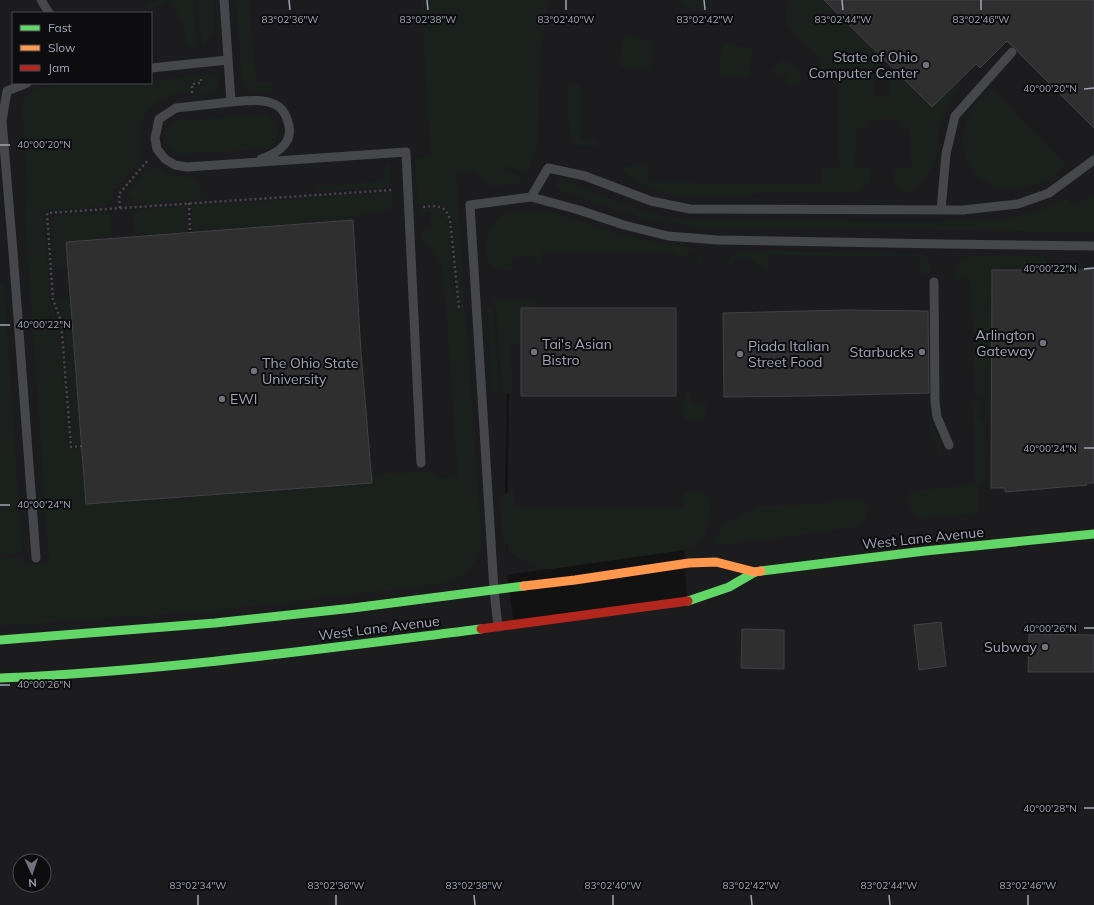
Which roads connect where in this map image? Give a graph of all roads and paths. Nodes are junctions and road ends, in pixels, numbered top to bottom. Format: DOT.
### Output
graph roads {
  1 [pos="41,0"];
  2 [pos="224,0"];
  3 [pos="48,12"];
  4 [pos="1012,52"];
  5 [pos="228,60"];
  6 [pos="152,68"];
  7 [pos="24,84"];
  8 [pos="231,102"];
  9 [pos="1094,160"];
  10 [pos="251,163"];
  11 [pos="392,190"];
  12 [pos="531,197"];
  13 [pos="189,203"];
  14 [pos="418,207"];
  15 [pos="941,210"];
  16 [pos="190,232"];
  17 [pos="1094,246"];
  18 [pos="934,282"];
  19 [pos="464,306"];
  20 [pos="949,445"];
  21 [pos="82,446"];
  22 [pos="421,463"];
  23 [pos="1094,534"];
  24 [pos="36,558"];
  25 [pos="754,572"];
  26 [pos="494,590"];
  27 [pos="498,627"];
  28 [pos="0,640"];
  29 [pos="0,678"];
  1 -- 3 [label="lane"];
  2 -- 5 [label="lane"];
  4 -- 15 [label="lane"];
  5 -- 6 [label="lane"];
  5 -- 8 [label="lane"];
  7 -- 24 [label="lane"];
  8 -- 10 [label="lane"];
  8 -- 10 [label="lane"];
  9 -- 15 [label="lane"];
  10 -- 22 [label="lane"];
  11 -- 13 [label="path"];
  12 -- 15 [label="lane"];
  12 -- 17 [label="lane"];
  12 -- 26 [label="lane"];
  13 -- 16 [label="path"];
  13 -- 21 [label="path"];
  14 -- 19 [label="path"];
  18 -- 20 [label="lane"];
  23 -- 25 [label="main road, West Lane Avenue"];
  25 -- 26 [label="main road, West Lane Avenue"];
  25 -- 27 [label="main road, West Lane Avenue"];
  26 -- 27 [label="lane"];
  26 -- 28 [label="main road, West Lane Avenue"];
  27 -- 29 [label="main road, West Lane Avenue"];
}
